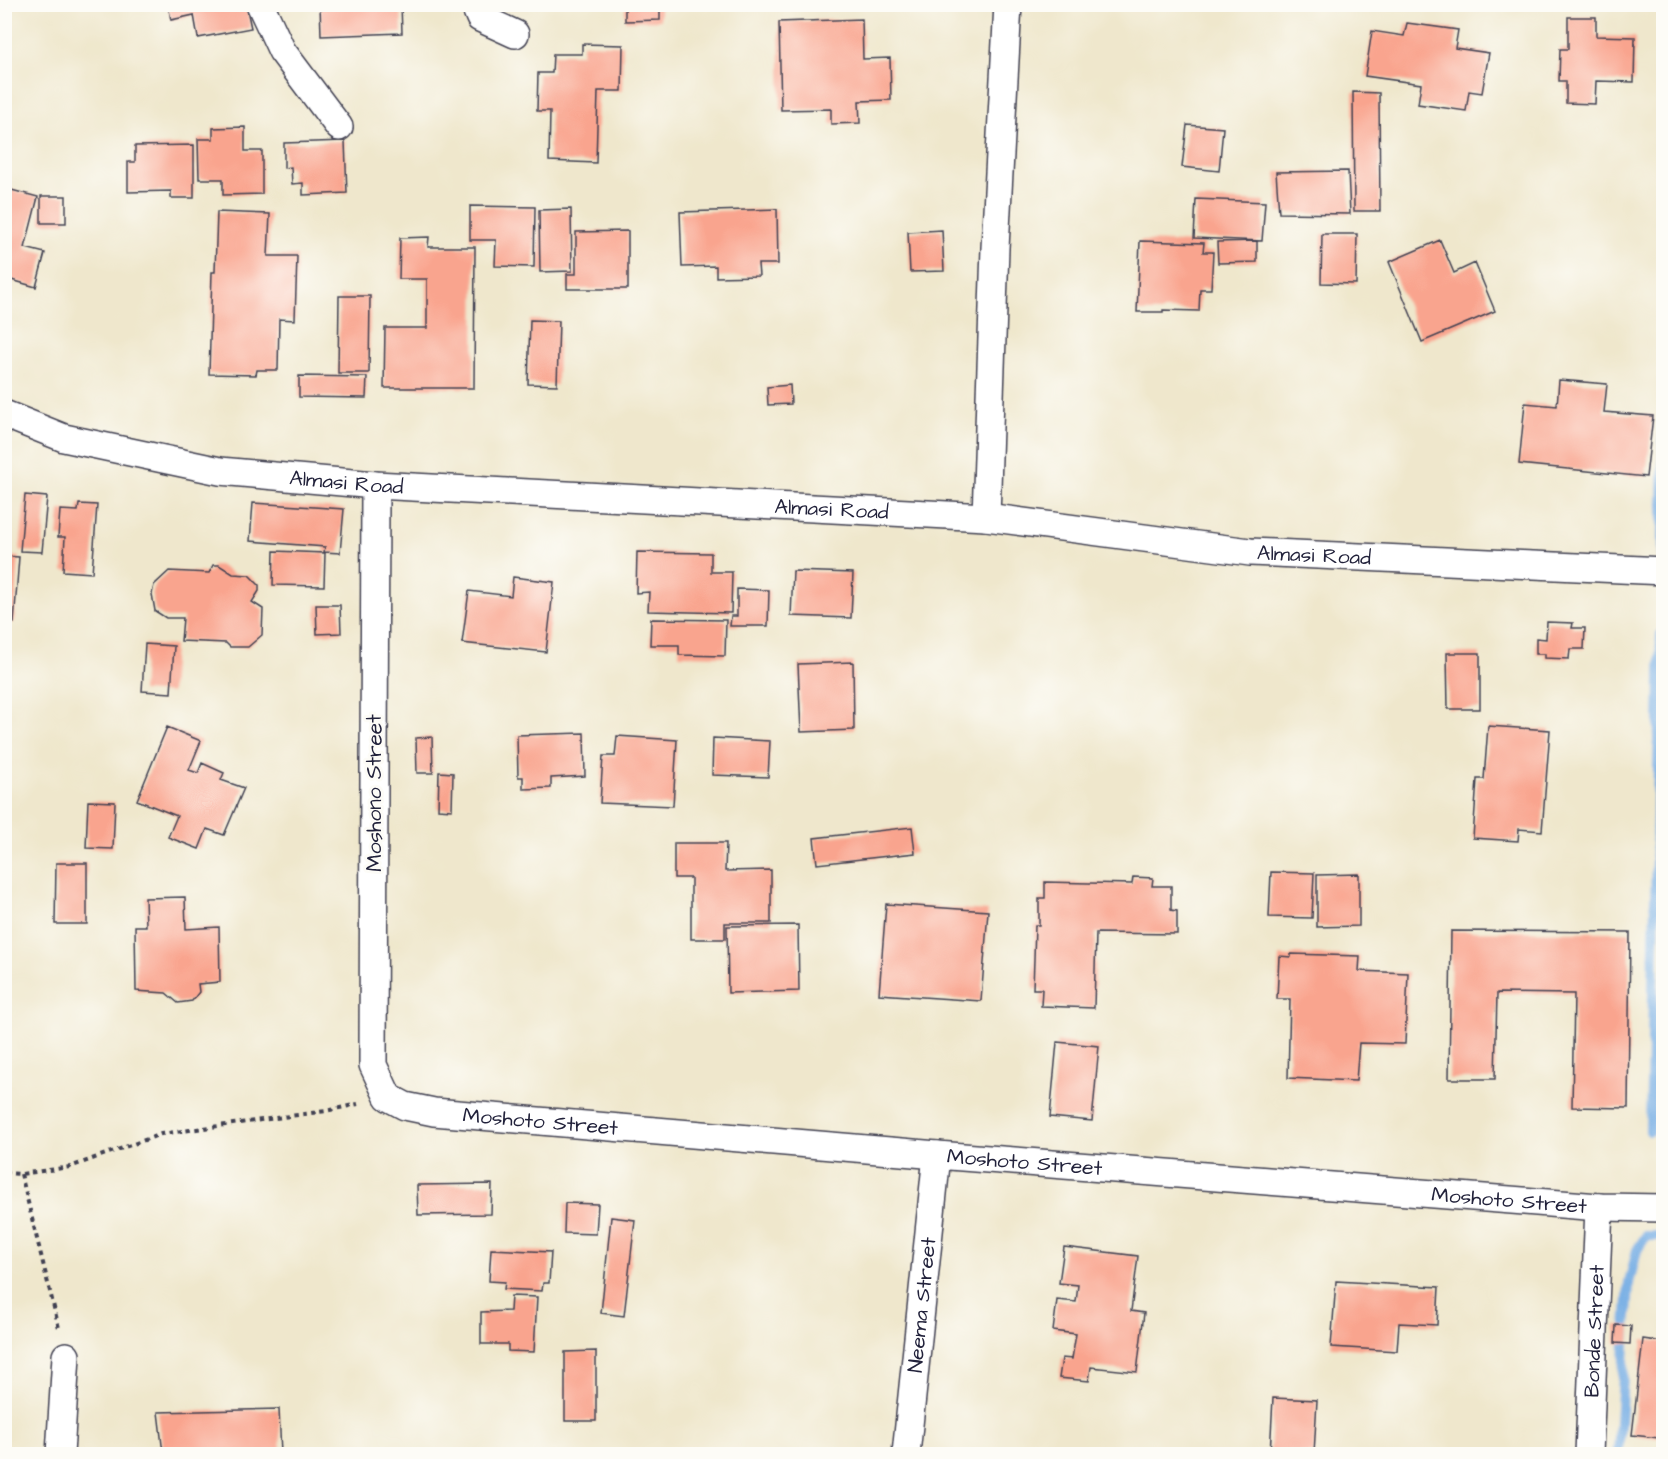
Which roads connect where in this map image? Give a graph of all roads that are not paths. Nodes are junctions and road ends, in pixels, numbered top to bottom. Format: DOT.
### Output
graph roads {
  1 [pos="260,4"];
  2 [pos="474,4"];
  3 [pos="1008,4"];
  4 [pos="515,34"];
  5 [pos="339,127"];
  6 [pos="4,414"];
  7 [pos="375,485"];
  8 [pos="986,517"];
  9 [pos="1664,571"];
  10 [pos="388,1097"];
  11 [pos="937,1155"];
  12 [pos="1599,1206"];
  13 [pos="1664,1208"];
  14 [pos="66,1356"];
  15 [pos="60,1455"];
  16 [pos="906,1455"];
  17 [pos="1589,1455"];
  1 -- 5 [label="street"];
  2 -- 4 [label="street"];
  3 -- 8 [label="street"];
  6 -- 7 [label="street, Almasi Road"];
  7 -- 8 [label="street, Almasi Road"];
  7 -- 10 [label="street, Moshono Street"];
  8 -- 9 [label="street, Almasi Road"];
  10 -- 11 [label="street, Moshoto Street"];
  11 -- 12 [label="street, Moshoto Street"];
  11 -- 16 [label="street, Neema Street"];
  12 -- 13 [label="street, Moshoto Street"];
  12 -- 17 [label="street, Bonde Street"];
  14 -- 15 [label="street"];
}
